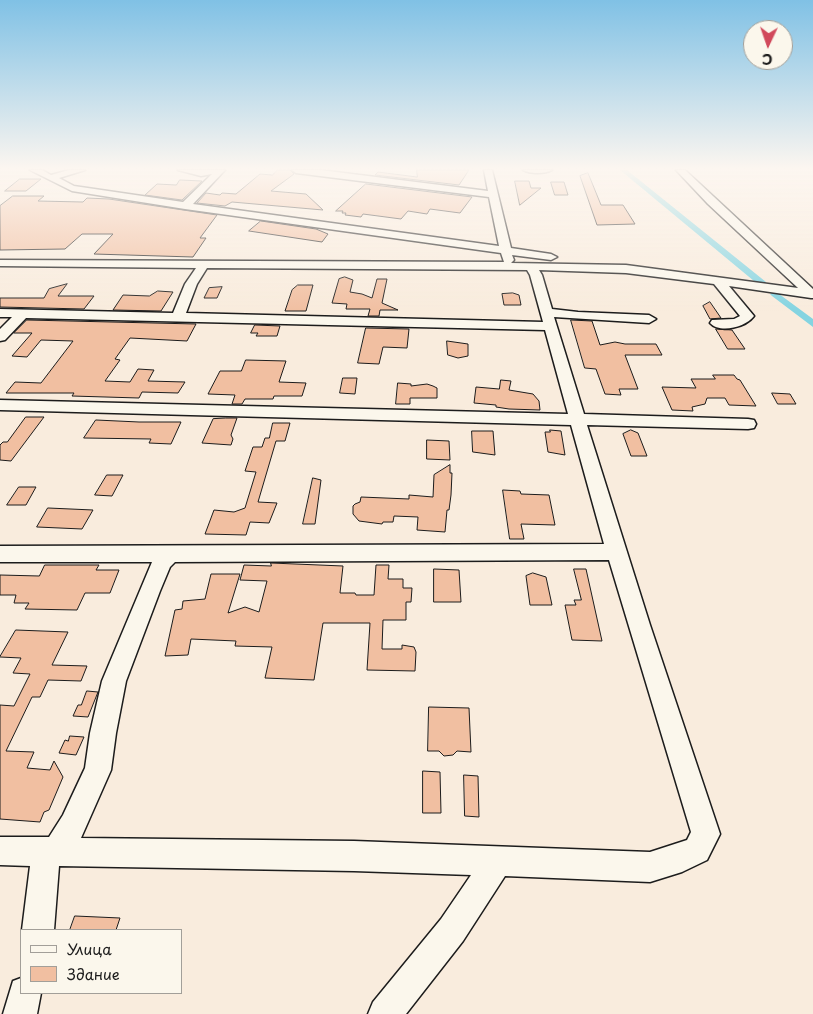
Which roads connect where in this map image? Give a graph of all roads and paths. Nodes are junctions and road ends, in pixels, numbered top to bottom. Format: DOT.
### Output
graph roads {
  1 [pos="268,217"];
  2 [pos="499,217"];
  3 [pos="729,217"];
  4 [pos="507,250"];
  5 [pos="0,263"];
  6 [pos="204,264"];
  7 [pos="509,266"];
  8 [pos="530,266"];
  9 [pos="626,269"];
  10 [pos="718,281"];
  11 [pos="812,294"];
  12 [pos="0,313"];
  13 [pos="23,313"];
  14 [pos="178,316"];
  15 [pos="548,319"];
  16 [pos="649,319"];
  17 [pos="717,323"];
  18 [pos="0,337"];
  19 [pos="0,405"];
  20 [pos="577,420"];
  21 [pos="748,424"];
  22 [pos="617,552"];
  23 [pos="170,553"];
  24 [pos="0,554"];
  25 [pos="0,852"];
  26 [pos="51,852"];
  27 [pos="498,861"];
  28 [pos="38,929"];
  29 [pos="25,994"];
  30 [pos="20,1014"];
  31 [pos="386,1014"];
  1 -- 4 [label="street"];
  2 -- 4 [label="street"];
  3 -- 11 [label="street"];
  4 -- 7 [label="street"];
  4 -- 9 [label="street"];
  5 -- 6 [label="street"];
  6 -- 7 [label="street"];
  6 -- 14 [label="street"];
  7 -- 8 [label="street"];
  8 -- 9 [label="street"];
  8 -- 15 [label="street"];
  9 -- 10 [label="street"];
  10 -- 11 [label="street"];
  10 -- 17 [label="street"];
  12 -- 13 [label="street"];
  13 -- 14 [label="street"];
  13 -- 18 [label="street"];
  14 -- 15 [label="street"];
  15 -- 16 [label="street"];
  15 -- 20 [label="street"];
  19 -- 20 [label="street"];
  20 -- 21 [label="street"];
  20 -- 22 [label="street"];
  22 -- 23 [label="street"];
  22 -- 27 [label="street"];
  23 -- 24 [label="street"];
  23 -- 26 [label="street"];
  25 -- 26 [label="street"];
  26 -- 27 [label="street"];
  26 -- 28 [label="street"];
  27 -- 31 [label="street"];
  29 -- 30 [label="street"];
}
